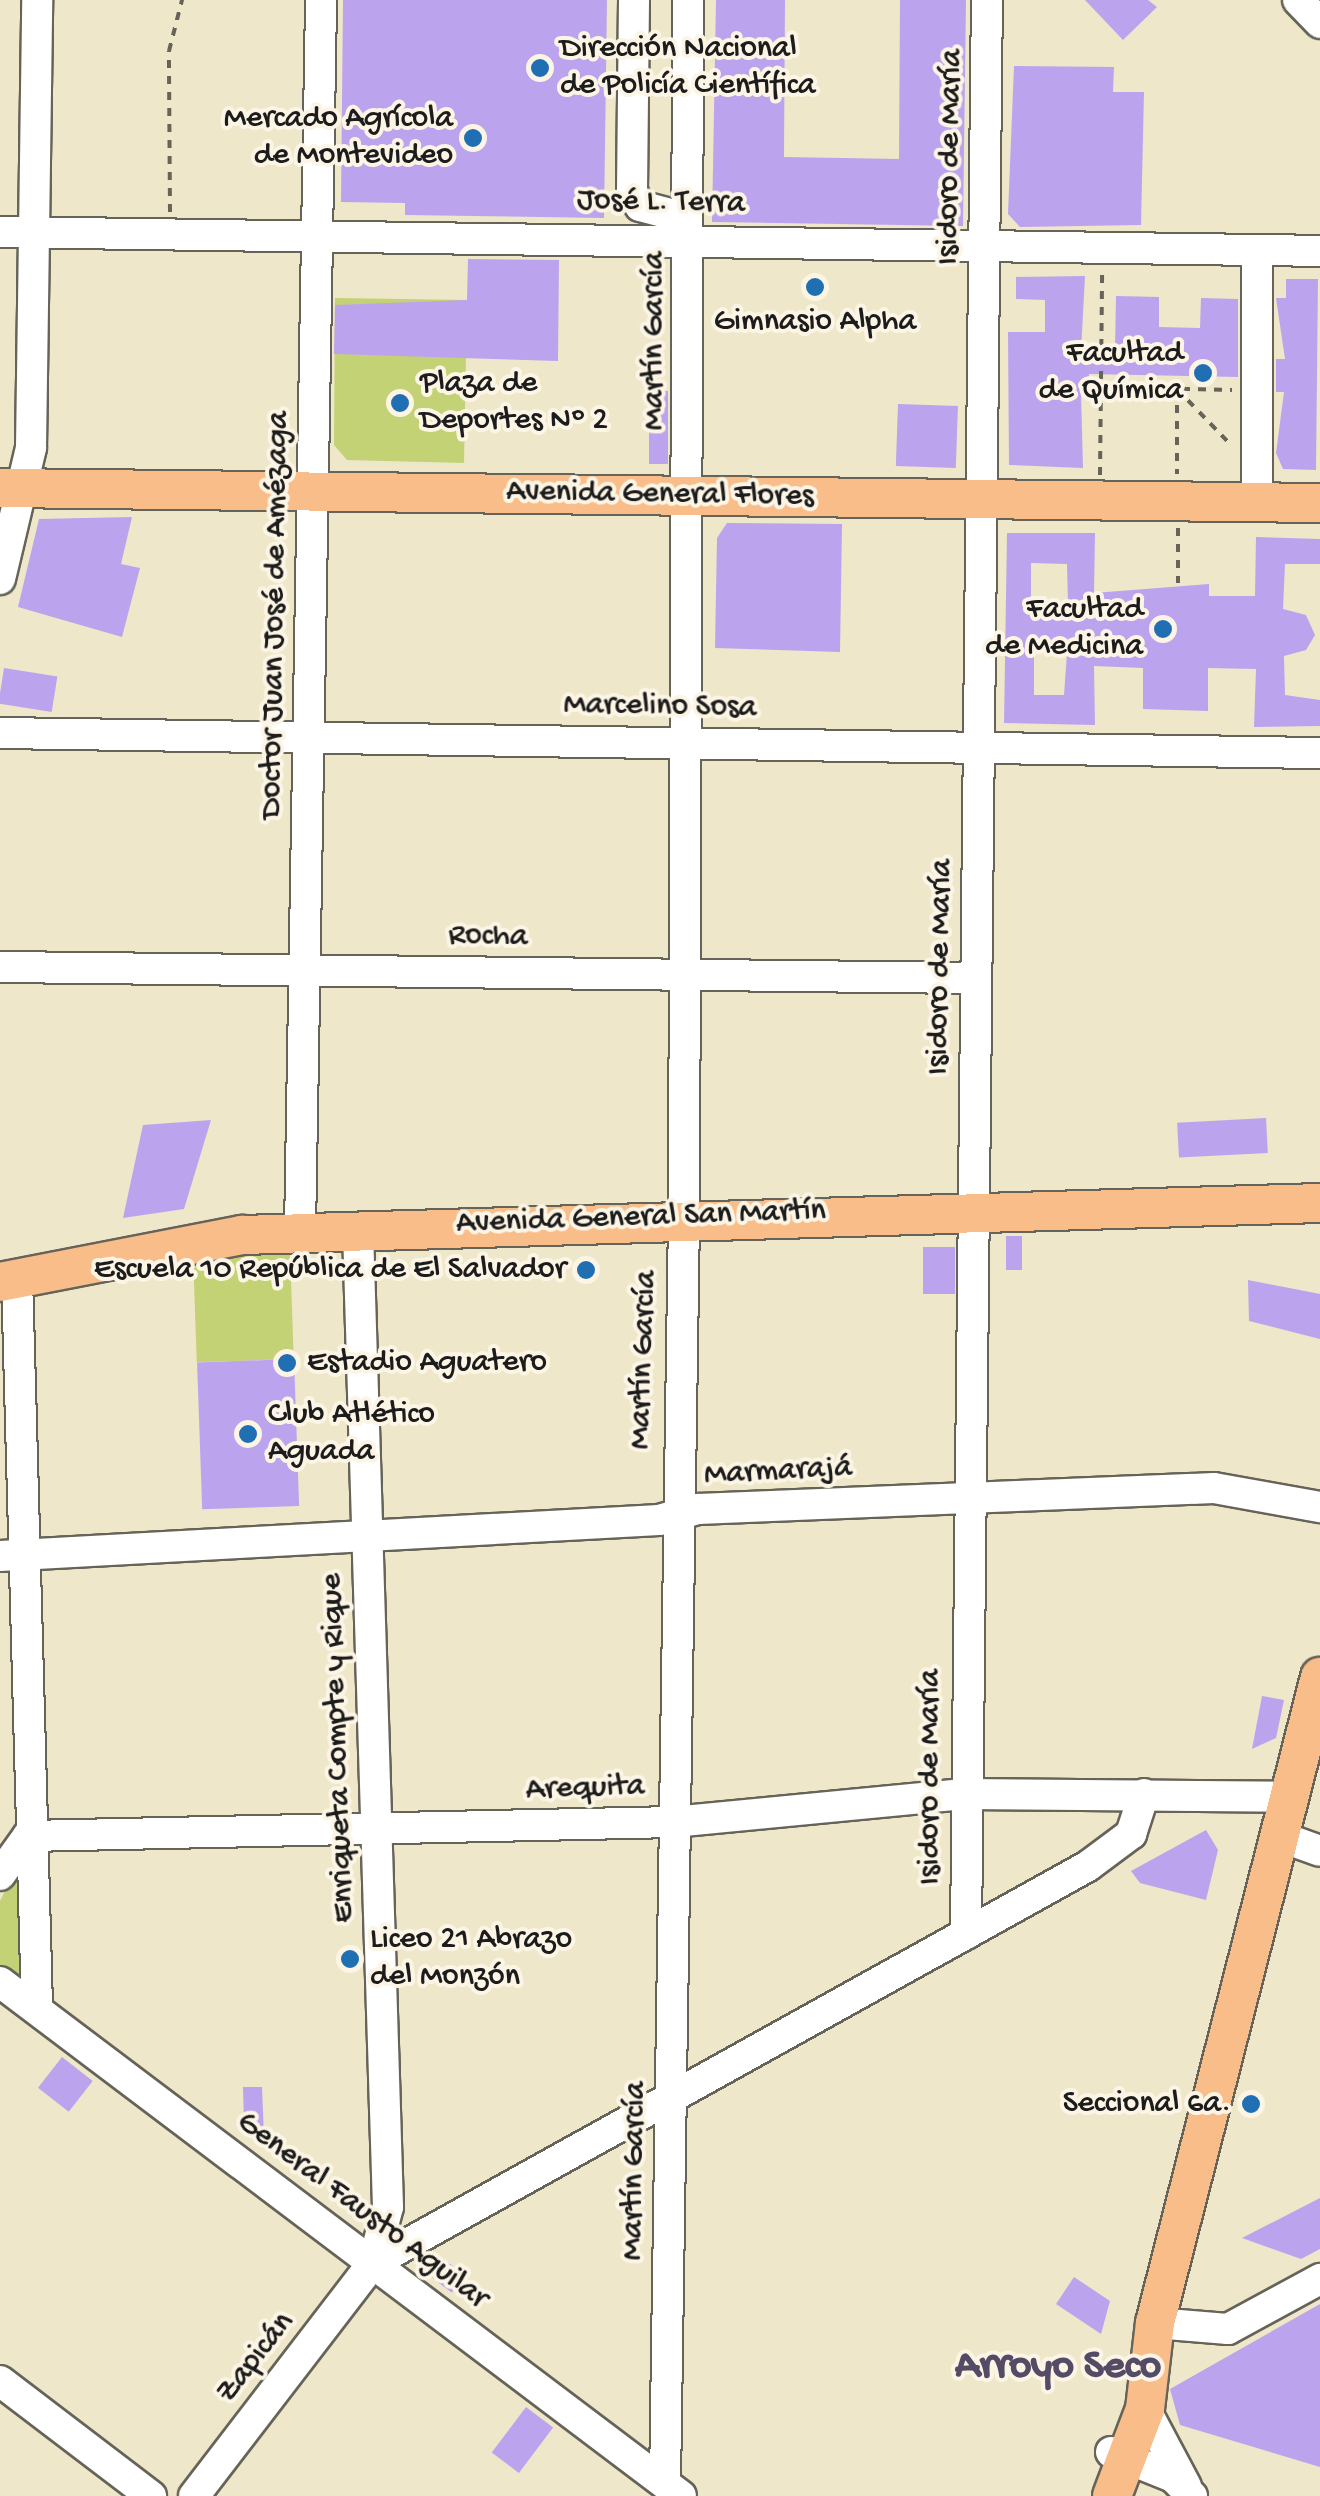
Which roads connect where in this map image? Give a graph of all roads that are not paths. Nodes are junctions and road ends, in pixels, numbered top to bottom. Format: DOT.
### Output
graph roads {
  1 [pos="37,0"];
  2 [pos="321,0"];
  3 [pos="634,0"];
  4 [pos="688,0"];
  5 [pos="988,0"];
  6 [pos="1298,0"];
  7 [pos="1320,23"];
  8 [pos="688,228"];
  9 [pos="0,232"];
  10 [pos="34,232"];
  11 [pos="317,232"];
  12 [pos="985,242"];
  13 [pos="1256,250"];
  14 [pos="1320,252"];
  15 [pos="1257,483"];
  16 [pos="11,488"];
  17 [pos="313,491"];
  18 [pos="690,495"];
  19 [pos="980,499"];
  20 [pos="1320,503"];
  21 [pos="0,579"];
  22 [pos="0,733"];
  23 [pos="306,739"];
  24 [pos="687,742"];
  25 [pos="980,746"];
  26 [pos="1320,753"];
  27 [pos="0,967"];
  28 [pos="307,970"];
  29 [pos="684,974"];
  30 [pos="974,978"];
  31 [pos="1309,1197"];
  32 [pos="974,1207"];
  33 [pos="684,1216"];
  34 [pos="358,1228"];
  35 [pos="300,1232"];
  36 [pos="9,1279"];
  37 [pos="23,1448"];
  38 [pos="0,1479"];
  39 [pos="968,1498"];
  40 [pos="1320,1507"];
  41 [pos="674,1515"];
  42 [pos="368,1536"];
  43 [pos="12,1555"];
  44 [pos="1320,1677"];
  45 [pos="964,1794"];
  46 [pos="1144,1794"];
  47 [pos="1290,1797"];
  48 [pos="672,1822"];
  49 [pos="376,1830"];
  50 [pos="28,1836"];
  51 [pos="1280,1837"];
  52 [pos="1320,1851"];
  53 [pos="0,1875"];
  54 [pos="966,1934"];
  55 [pos="0,1982"];
  56 [pos="38,2009"];
  57 [pos="672,2102"];
  58 [pos="388,2207"];
  59 [pos="423,2237"];
  60 [pos="373,2264"];
  61 [pos="1320,2280"];
  62 [pos="1155,2324"];
  63 [pos="0,2381"];
  64 [pos="1145,2409"];
  65 [pos="1121,2456"];
  66 [pos="673,2490"];
  67 [pos="1189,2492"];
  68 [pos="151,2496"];
  69 [pos="194,2496"];
  70 [pos="1089,2496"];
  71 [pos="1112,2496"];
  1 -- 10 [label="street"];
  2 -- 11 [label="street, Doctor Juan José de Amézaga"];
  3 -- 8 [label="street"];
  4 -- 8 [label="street, Martín García"];
  5 -- 12 [label="street, Isidoro de María"];
  6 -- 7 [label="street"];
  8 -- 11 [label="street, José L. Terra"];
  8 -- 12 [label="street, José L. Terra"];
  8 -- 18 [label="street, Martín García"];
  9 -- 10 [label="street, José L. Terra"];
  10 -- 11 [label="street, José L. Terra"];
  10 -- 16 [label="street"];
  11 -- 17 [label="street, Doctor Juan José de Amézaga"];
  12 -- 13 [label="street, José L. Terra"];
  12 -- 19 [label="street, Isidoro de María"];
  13 -- 14 [label="street, José L. Terra"];
  13 -- 15 [label="street"];
  15 -- 19 [label="main road, Avenida General Flores"];
  15 -- 20 [label="main road, Avenida General Flores"];
  16 -- 17 [label="main road, Avenida General Flores"];
  16 -- 21 [label="street"];
  17 -- 18 [label="main road, Avenida General Flores"];
  17 -- 23 [label="street, Doctor Juan José de Amézaga"];
  18 -- 19 [label="main road, Avenida General Flores"];
  18 -- 24 [label="street, Martín García"];
  19 -- 25 [label="street, Isidoro de María"];
  22 -- 23 [label="street, Marcelino Sosa"];
  23 -- 24 [label="street, Marcelino Sosa"];
  23 -- 28 [label="street, Doctor Juan José de Amézaga"];
  24 -- 25 [label="street, Marcelino Sosa"];
  24 -- 29 [label="street, Martín García"];
  25 -- 26 [label="street, Marcelino Sosa"];
  25 -- 30 [label="street, Isidoro de María"];
  27 -- 28 [label="street, Rocha"];
  28 -- 29 [label="street, Rocha"];
  28 -- 35 [label="street, Doctor Juan José de Amézaga"];
  29 -- 30 [label="street, Rocha"];
  29 -- 33 [label="street, Martín García"];
  30 -- 32 [label="street, Isidoro de María"];
  31 -- 32 [label="main road, Avenida General San Martín"];
  32 -- 33 [label="main road, Avenida General San Martín"];
  32 -- 39 [label="street, Isidoro de María"];
  33 -- 34 [label="main road, Avenida General San Martín"];
  33 -- 41 [label="street, Martín García"];
  34 -- 35 [label="main road, Avenida General San Martín"];
  34 -- 42 [label="street, Enriqueta Compte y Rique"];
  35 -- 36 [label="main road, Avenida General San Martín"];
  36 -- 37 [label="street"];
  37 -- 38 [label="street"];
  37 -- 43 [label="street"];
  39 -- 40 [label="street, Marmarajá"];
  39 -- 41 [label="street, Marmarajá"];
  39 -- 45 [label="street, Isidoro de María"];
  41 -- 42 [label="street, Marmarajá"];
  41 -- 48 [label="street, Martín García"];
  42 -- 43 [label="street, Marmarajá"];
  42 -- 49 [label="street, Enriqueta Compte y Rique"];
  43 -- 50 [label="street"];
  44 -- 47 [label="main road"];
  45 -- 46 [label="street, Arequita"];
  45 -- 48 [label="street, Arequita"];
  45 -- 54 [label="street, Isidoro de María"];
  46 -- 47 [label="street, Arequita"];
  46 -- 54 [label="street"];
  47 -- 51 [label="main road"];
  48 -- 49 [label="street, Arequita"];
  48 -- 57 [label="street, Martín García"];
  49 -- 50 [label="street, Arequita"];
  49 -- 58 [label="street, Enriqueta Compte y Rique"];
  50 -- 53 [label="street"];
  50 -- 56 [label="street"];
  51 -- 52 [label="street"];
  51 -- 62 [label="main road"];
  54 -- 57 [label="street"];
  55 -- 56 [label="street, General Fausto Aguilar"];
  56 -- 60 [label="street, General Fausto Aguilar"];
  57 -- 59 [label="street"];
  57 -- 66 [label="street, Martín García"];
  58 -- 59 [label="street"];
  58 -- 60 [label="street, Enriqueta Compte y Rique"];
  59 -- 60 [label="street"];
  60 -- 66 [label="street, General Fausto Aguilar"];
  60 -- 69 [label="street, Zapicán"];
  61 -- 62 [label="street"];
  62 -- 64 [label="main road"];
  62 -- 65 [label="main road"];
  63 -- 68 [label="street"];
  64 -- 65 [label="main road"];
  64 -- 67 [label="street"];
  65 -- 67 [label="street"];
  65 -- 70 [label="main road"];
  65 -- 71 [label="main road"];
}
